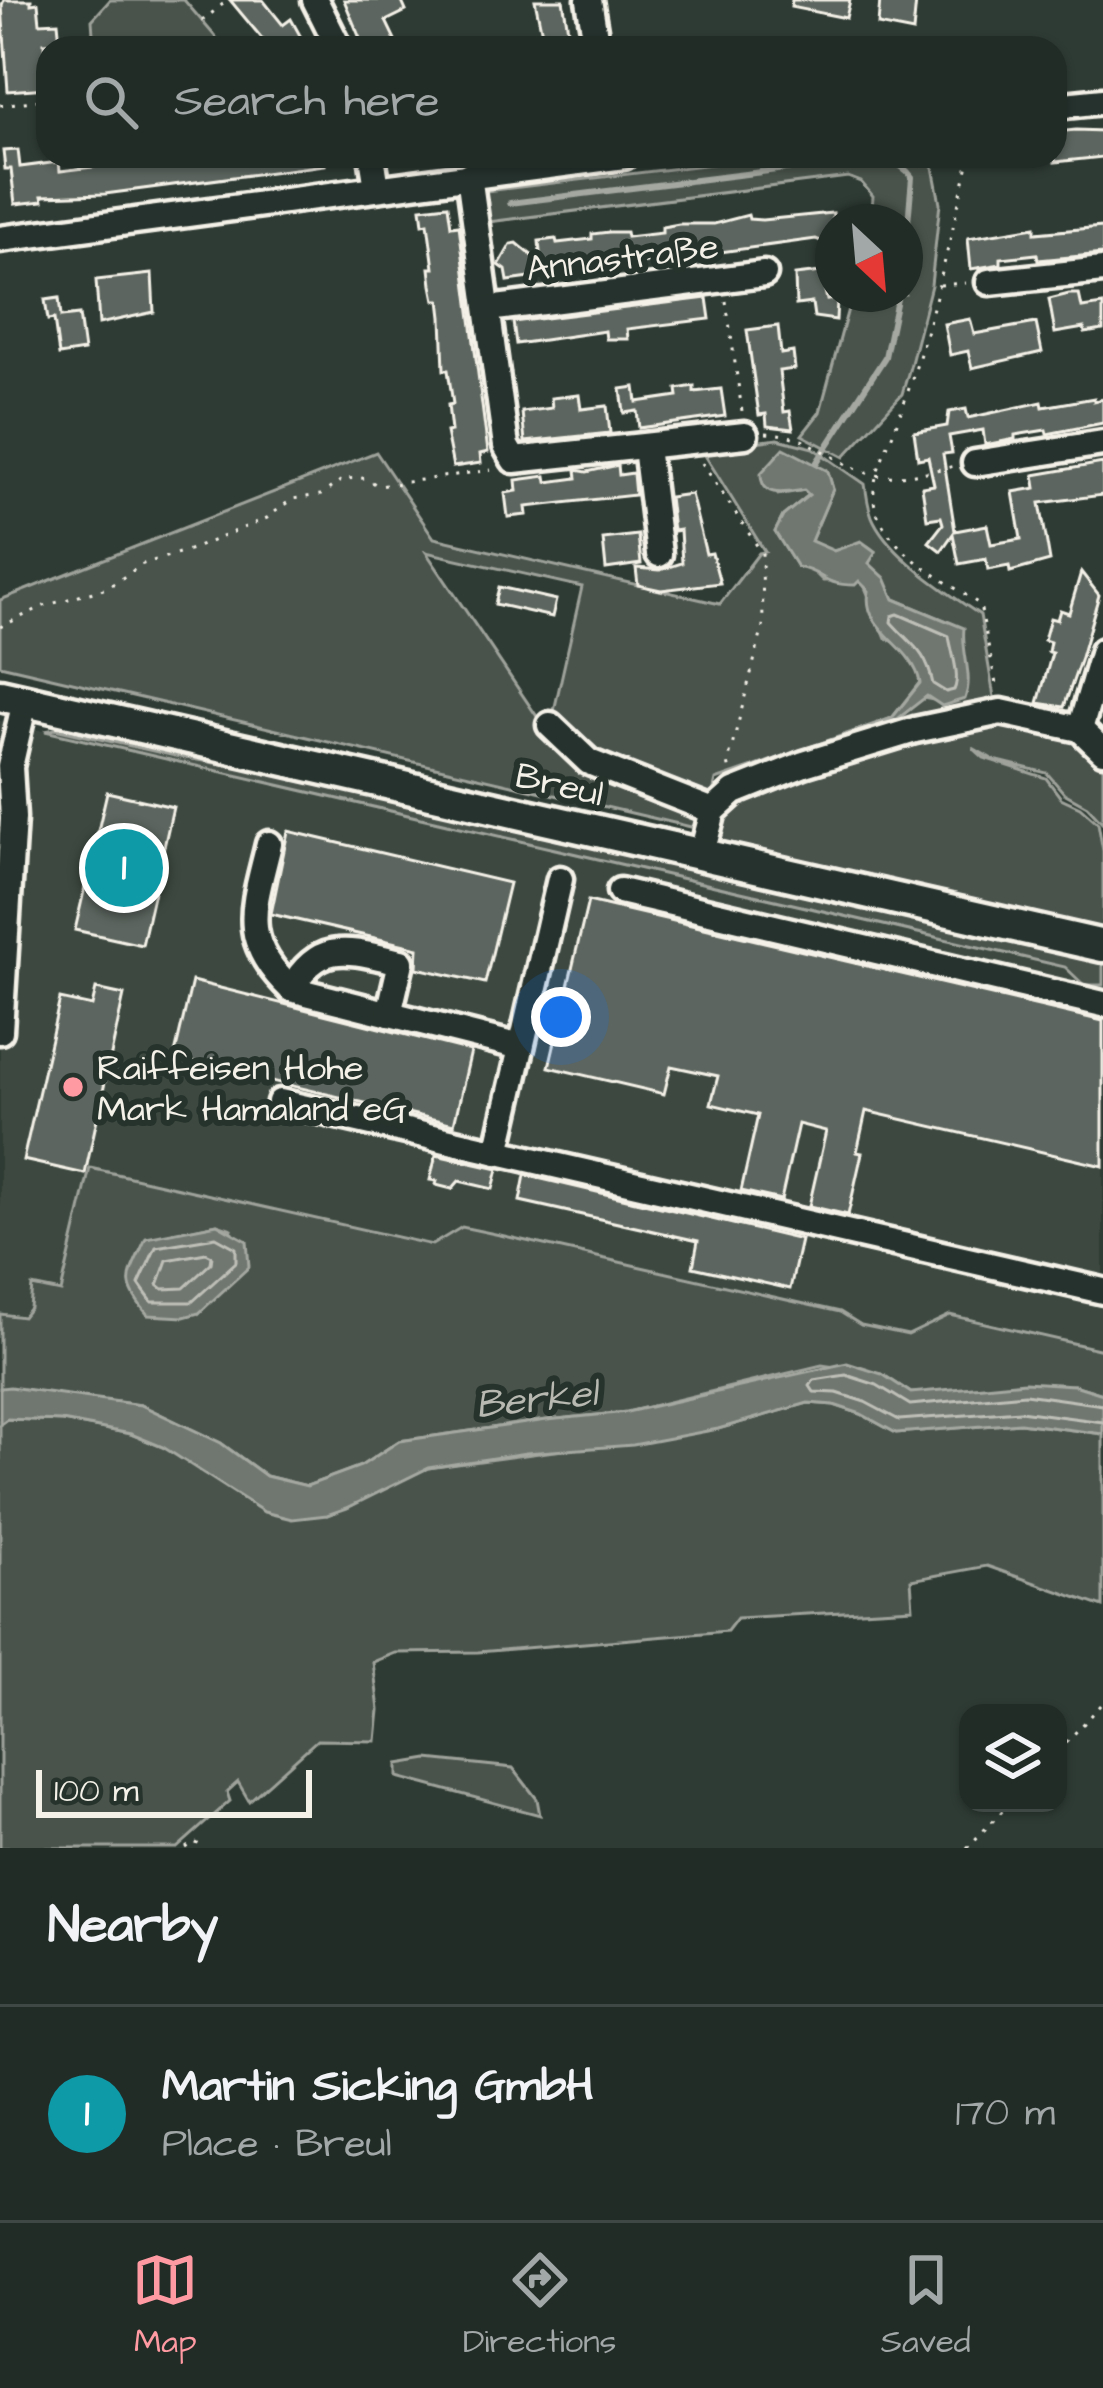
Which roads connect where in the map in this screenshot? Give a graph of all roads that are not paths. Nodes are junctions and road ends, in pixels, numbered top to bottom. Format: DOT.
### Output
graph roads {
  1 [pos="315,0"];
  2 [pos="589,0"];
  3 [pos="333,36"];
  4 [pos="596,36"];
  5 [pos="1103,101"];
  6 [pos="1067,105"];
  7 [pos="374,168"];
  8 [pos="526,168"];
  9 [pos="470,175"];
  10 [pos="377,188"];
  11 [pos="0,239"];
  12 [pos="1103,270"];
  13 [pos="764,274"];
  14 [pos="989,282"];
  15 [pos="488,309"];
  16 [pos="745,435"];
  17 [pos="1103,443"];
  18 [pos="646,447"];
  19 [pos="975,463"];
  20 [pos="659,554"];
  21 [pos="1103,651"];
  22 [pos="13,698"];
  23 [pos="550,725"];
  24 [pos="1080,729"];
  25 [pos="1103,751"];
  26 [pos="6,794"];
  27 [pos="713,811"];
  28 [pos="269,844"];
  29 [pos="701,857"];
  30 [pos="560,879"];
  31 [pos="620,891"];
  32 [pos="1103,946"];
  33 [pos="291,989"];
  34 [pos="1103,1004"];
  35 [pos="388,1014"];
  36 [pos="0,1031"];
  37 [pos="521,1047"];
  38 [pos="280,1102"];
  39 [pos="497,1152"];
  40 [pos="1103,1291"];
  1 -- 3 [label="street"];
  2 -- 4 [label="street"];
  5 -- 6 [label="street"];
  7 -- 10 [label="street"];
  8 -- 9 [label="street"];
  9 -- 10 [label="street"];
  9 -- 15 [label="street, Annastraße"];
  10 -- 11 [label="street"];
  12 -- 14 [label="street"];
  13 -- 15 [label="street, Annastraße"];
  15 -- 18 [label="street, Annastraße"];
  16 -- 18 [label="street"];
  17 -- 19 [label="street"];
  18 -- 20 [label="street"];
  21 -- 24 [label="street"];
  22 -- 26 [label="street"];
  22 -- 29 [label="main road, Breul"];
  23 -- 27 [label="street"];
  24 -- 25 [label="street"];
  24 -- 27 [label="street"];
  26 -- 36 [label="street"];
  27 -- 29 [label="street"];
  28 -- 33 [label="street"];
  29 -- 32 [label="main road, Breul"];
  30 -- 37 [label="street"];
  31 -- 34 [label="street"];
  33 -- 35 [label="street"];
  33 -- 35 [label="street"];
  35 -- 37 [label="street"];
  37 -- 39 [label="street"];
  38 -- 39 [label="street"];
  39 -- 40 [label="street"];
}
